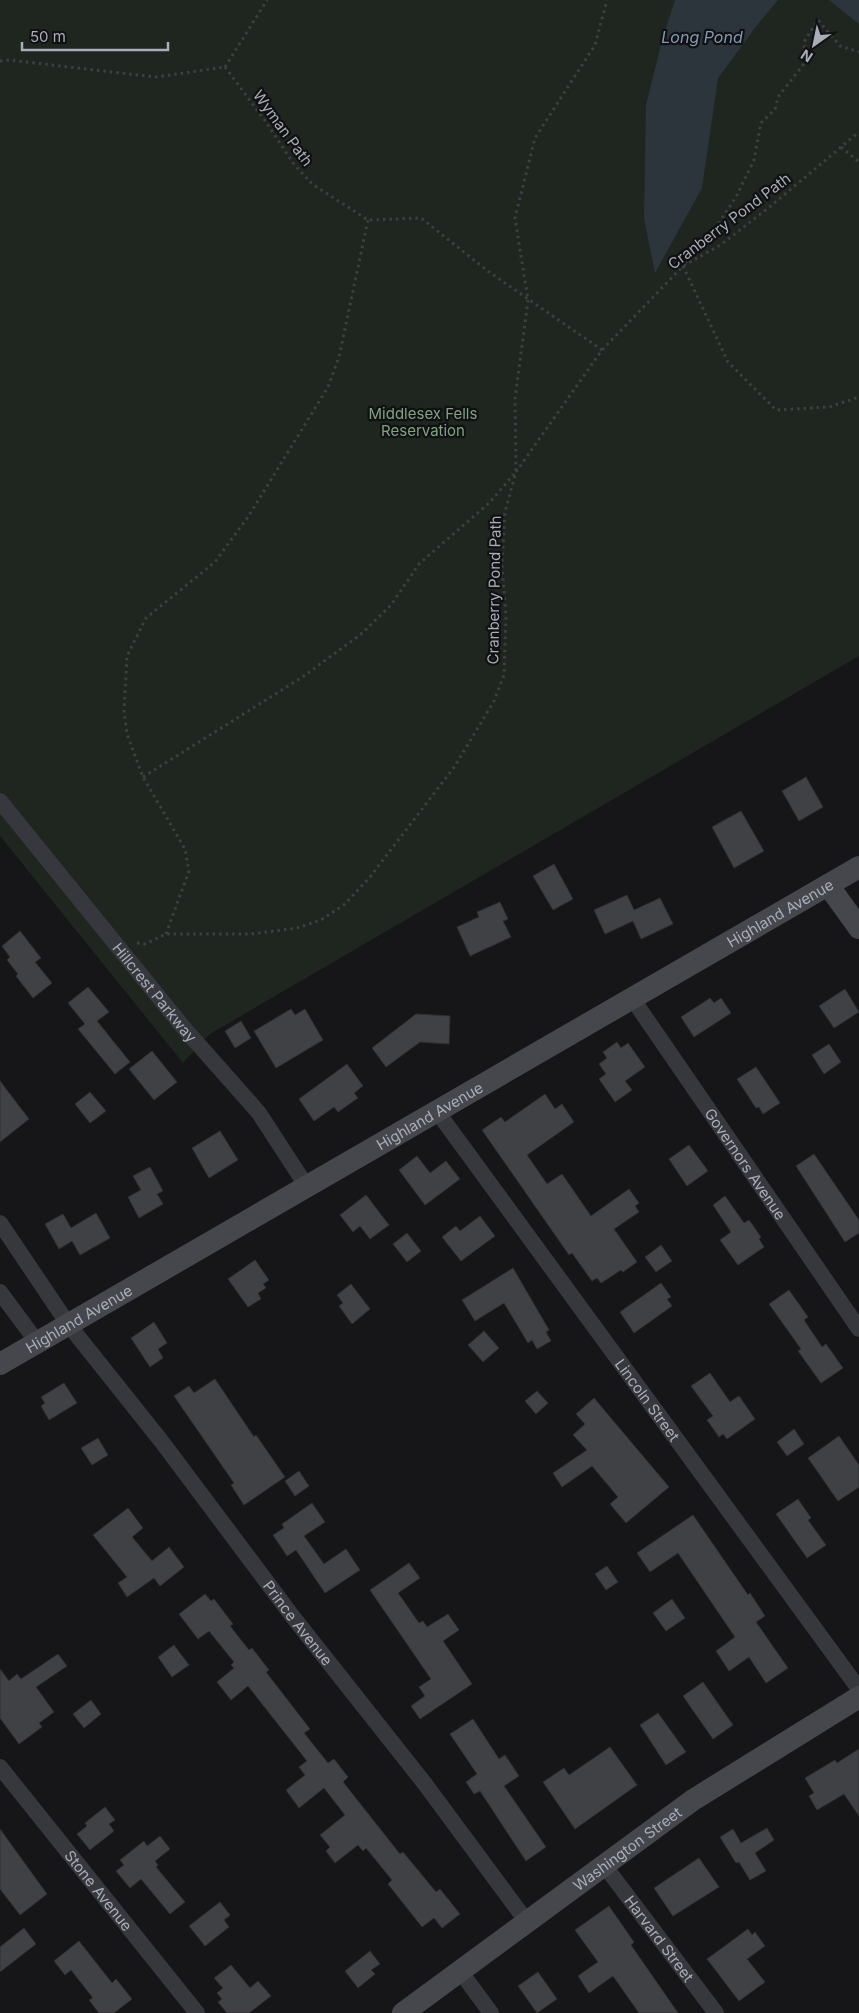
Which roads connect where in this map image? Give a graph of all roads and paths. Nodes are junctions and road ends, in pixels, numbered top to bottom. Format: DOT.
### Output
graph roads {
  1 [pos="267,0"];
  2 [pos="607,0"];
  3 [pos="859,52"];
  4 [pos="0,61"];
  5 [pos="225,67"];
  6 [pos="859,132"];
  7 [pos="841,147"];
  8 [pos="859,162"];
  9 [pos="368,220"];
  10 [pos="683,266"];
  11 [pos="528,300"];
  12 [pos="602,350"];
  13 [pos="859,397"];
  14 [pos="516,472"];
  15 [pos="144,776"];
  16 [pos="0,801"];
  17 [pos="859,867"];
  18 [pos="828,885"];
  19 [pos="859,928"];
  20 [pos="166,934"];
  21 [pos="111,940"];
  22 [pos="632,998"];
  23 [pos="436,1110"];
  24 [pos="307,1187"];
  25 [pos="0,1224"];
  26 [pos="0,1292"];
  27 [pos="68,1324"];
  28 [pos="859,1329"];
  29 [pos="37,1342"];
  30 [pos="0,1364"];
  31 [pos="859,1689"];
  32 [pos="859,1697"];
  33 [pos="0,1767"];
  34 [pos="604,1865"];
  35 [pos="526,1922"];
  36 [pos="460,1971"];
  37 [pos="197,2013"];
  38 [pos="403,2013"];
  39 [pos="491,2013"];
  40 [pos="716,2013"];
  1 -- 5 [label="path"];
  2 -- 11 [label="path"];
  3 -- 10 [label="path"];
  4 -- 5 [label="path"];
  5 -- 9 [label="path, Wyman Path"];
  6 -- 7 [label="path, Cranberry Pond Path"];
  7 -- 8 [label="path"];
  7 -- 10 [label="path, Cranberry Pond Path"];
  9 -- 11 [label="path"];
  9 -- 15 [label="path"];
  10 -- 12 [label="path, Cranberry Pond Path"];
  10 -- 13 [label="path"];
  11 -- 12 [label="path"];
  11 -- 14 [label="path"];
  12 -- 14 [label="path, Cranberry Pond Path"];
  14 -- 15 [label="path"];
  14 -- 20 [label="path, Cranberry Pond Path"];
  15 -- 20 [label="path"];
  16 -- 21 [label="street, Hillcrest Parkway"];
  17 -- 18 [label="main road, Highland Avenue"];
  18 -- 19 [label="main road"];
  18 -- 22 [label="main road, Highland Avenue"];
  20 -- 21 [label="path, Cranberry Pond Path"];
  21 -- 24 [label="street, Hillcrest Parkway"];
  22 -- 23 [label="main road, Highland Avenue"];
  22 -- 28 [label="street, Governors Avenue"];
  23 -- 24 [label="main road, Highland Avenue"];
  23 -- 31 [label="street, Lincoln Street"];
  24 -- 27 [label="main road, Highland Avenue"];
  25 -- 27 [label="street, Prince Avenue"];
  26 -- 29 [label="street"];
  27 -- 29 [label="main road, Highland Avenue"];
  27 -- 35 [label="street, Prince Avenue"];
  29 -- 30 [label="main road, Highland Avenue"];
  32 -- 34 [label="main road, Washington Street"];
  33 -- 37 [label="street, Stone Avenue"];
  34 -- 35 [label="main road, Washington Street"];
  34 -- 40 [label="street, Harvard Street"];
  35 -- 36 [label="main road, Washington Street"];
  36 -- 38 [label="main road, Washington Street"];
  36 -- 39 [label="street"];
}
